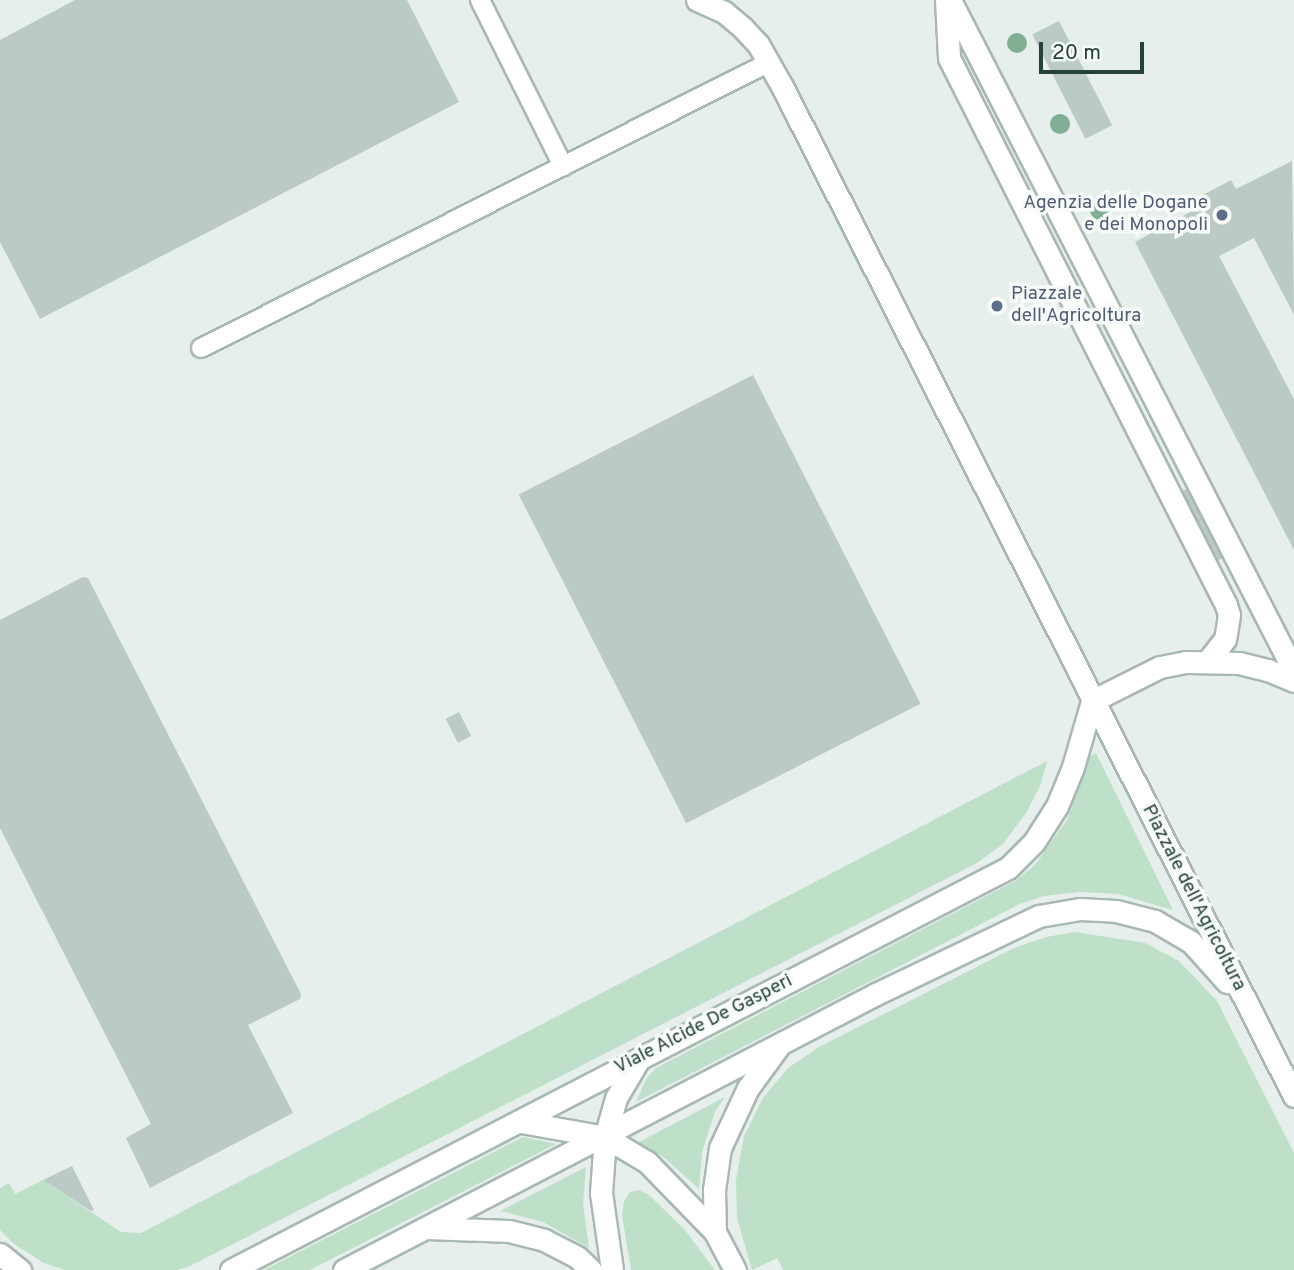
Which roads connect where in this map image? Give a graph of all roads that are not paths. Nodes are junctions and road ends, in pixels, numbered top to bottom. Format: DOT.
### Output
graph roads {
  1 [pos="480,0"];
  2 [pos="697,0"];
  3 [pos="948,0"];
  4 [pos="768,63"];
  5 [pos="563,166"];
  6 [pos="201,348"];
  7 [pos="1208,661"];
  8 [pos="1294,671"];
  9 [pos="1294,681"];
  10 [pos="1092,701"];
  11 [pos="1257,1023"];
  12 [pos="782,1042"];
  13 [pos="639,1059"];
  14 [pos="1294,1096"];
  15 [pos="520,1122"];
  16 [pos="605,1138"];
  17 [pos="425,1228"];
  18 [pos="715,1232"];
  19 [pos="0,1254"];
  20 [pos="20,1270"];
  21 [pos="230,1270"];
  22 [pos="344,1270"];
  23 [pos="591,1270"];
  24 [pos="612,1270"];
  25 [pos="735,1270"];
  1 -- 5 [label="lane"];
  2 -- 4 [label="street, Piazzale dell'Agricoltura"];
  3 -- 7 [label="street"];
  3 -- 8 [label="street"];
  4 -- 5 [label="lane"];
  4 -- 10 [label="street, Piazzale dell'Agricoltura"];
  5 -- 6 [label="lane"];
  7 -- 9 [label="street"];
  7 -- 10 [label="street"];
  10 -- 11 [label="street, Piazzale dell'Agricoltura"];
  10 -- 13 [label="street, Viale Alcide De Gasperi"];
  11 -- 12 [label="street"];
  11 -- 14 [label="street, Piazzale dell'Agricoltura"];
  12 -- 16 [label="street"];
  12 -- 18 [label="street"];
  13 -- 15 [label="street, Viale Alcide De Gasperi"];
  13 -- 16 [label="street"];
  15 -- 16 [label="street"];
  15 -- 21 [label="street, Viale Alcide De Gasperi"];
  16 -- 17 [label="street"];
  16 -- 18 [label="street"];
  16 -- 24 [label="street"];
  17 -- 22 [label="street"];
  17 -- 23 [label="street"];
  18 -- 25 [label="street"];
  19 -- 20 [label="street"];
}
